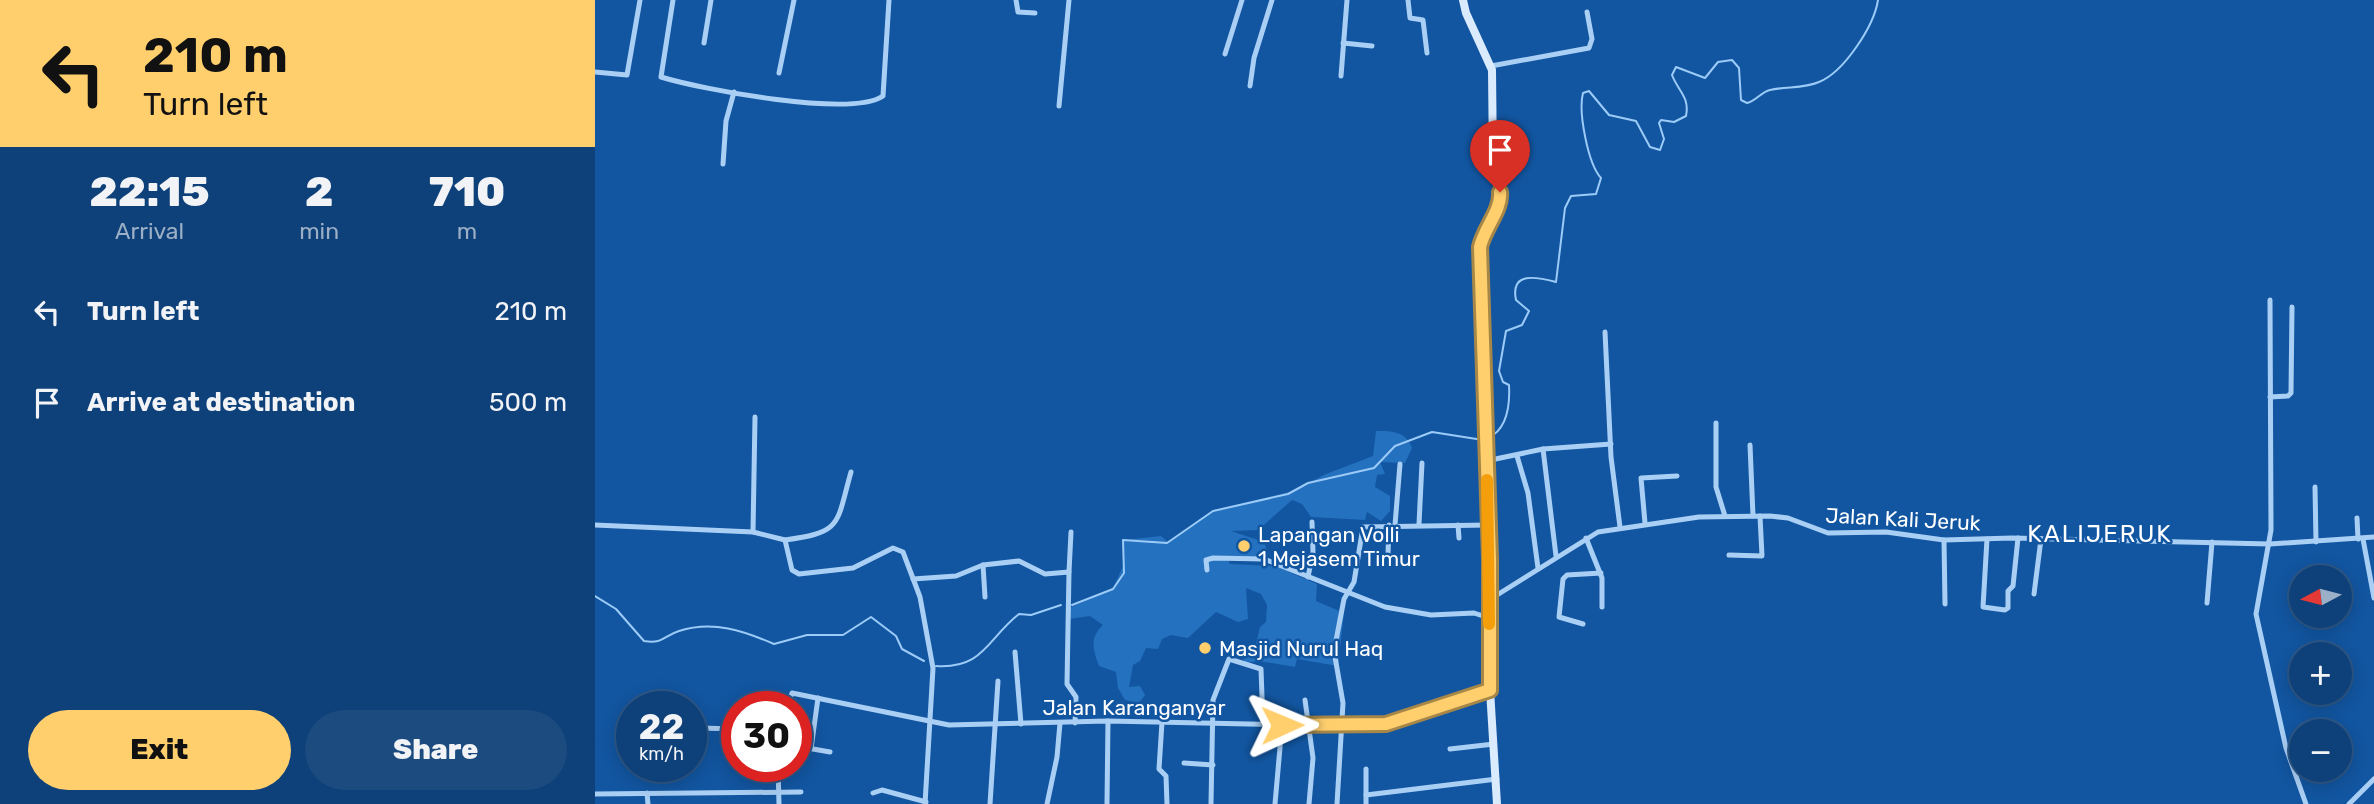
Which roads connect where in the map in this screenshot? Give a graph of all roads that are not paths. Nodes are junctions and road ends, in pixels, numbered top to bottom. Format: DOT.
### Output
graph roads {
  1 [pos="640,0"];
  2 [pos="673,0"];
  3 [pos="711,0"];
  4 [pos="793,0"];
  5 [pos="889,0"];
  6 [pos="1016,0"];
  7 [pos="1069,0"];
  8 [pos="1242,0"];
  9 [pos="1272,0"];
  10 [pos="1347,0"];
  11 [pos="1408,0"];
  12 [pos="1463,0"];
  13 [pos="1587,12"];
  14 [pos="1035,13"];
  15 [pos="704,43"];
  16 [pos="1343,43"];
  17 [pos="1371,46"];
  18 [pos="1427,53"];
  19 [pos="1225,54"];
  20 [pos="1491,66"];
  21 [pos="595,72"];
  22 [pos="779,73"];
  23 [pos="1341,76"];
  24 [pos="1250,86"];
  25 [pos="734,92"];
  26 [pos="1059,106"];
  27 [pos="723,164"];
  28 [pos="2270,300"];
  29 [pos="2292,307"];
  30 [pos="1605,332"];
  31 [pos="2270,397"];
  32 [pos="755,417"];
  33 [pos="1716,423"];
  34 [pos="1611,444"];
  35 [pos="1750,445"];
  36 [pos="1543,449"];
  37 [pos="1517,456"];
  38 [pos="1486,461"];
  39 [pos="1422,463"];
  40 [pos="1400,464"];
  41 [pos="851,472"];
  42 [pos="1677,476"];
  43 [pos="2315,487"];
  44 [pos="1725,516"];
  45 [pos="1756,516"];
  46 [pos="2357,518"];
  47 [pos="1312,522"];
  48 [pos="1645,523"];
  49 [pos="1419,524"];
  50 [pos="1392,525"];
  51 [pos="1458,525"];
  52 [pos="1489,525"];
  53 [pos="595,526"];
  54 [pos="1620,527"];
  55 [pos="753,532"];
  56 [pos="1072,532"];
  57 [pos="2374,537"];
  58 [pos="1459,538"];
  59 [pos="1586,538"];
  60 [pos="2018,538"];
  61 [pos="1987,539"];
  62 [pos="2041,539"];
  63 [pos="2360,539"];
  64 [pos="785,540"];
  65 [pos="1944,540"];
  66 [pos="2212,542"];
  67 [pos="2316,542"];
  68 [pos="2270,544"];
  69 [pos="1388,554"];
  70 [pos="1729,555"];
  71 [pos="1556,556"];
  72 [pos="983,565"];
  73 [pos="1538,568"];
  74 [pos="1207,570"];
  75 [pos="1069,572"];
  76 [pos="1601,573"];
  77 [pos="1308,577"];
  78 [pos="913,579"];
  79 [pos="1349,593"];
  80 [pos="2034,594"];
  81 [pos="985,597"];
  82 [pos="2374,598"];
  83 [pos="2207,603"];
  84 [pos="1945,604"];
  85 [pos="1602,607"];
  86 [pos="1489,610"];
  87 [pos="1583,624"];
  88 [pos="1015,652"];
  89 [pos="998,681"];
  90 [pos="1490,690"];
  91 [pos="812,697"];
  92 [pos="818,698"];
  93 [pos="1305,700"];
  94 [pos="1108,721"];
  95 [pos="1163,722"];
  96 [pos="932,723"];
  97 [pos="995,723"];
  98 [pos="1060,723"];
  99 [pos="1075,723"];
  100 [pos="1212,723"];
  101 [pos="1308,723"];
  102 [pos="1021,724"];
  103 [pos="1263,724"];
  104 [pos="1282,725"];
  105 [pos="1342,726"];
  106 [pos="812,742"];
  107 [pos="1494,744"];
  108 [pos="812,749"];
  109 [pos="1450,749"];
  110 [pos="830,752"];
  111 [pos="1184,763"];
  112 [pos="1213,765"];
  113 [pos="1366,769"];
  114 [pos="1497,779"];
  115 [pos="2374,779"];
  116 [pos="777,782"];
  117 [pos="776,790"];
  118 [pos="801,792"];
  119 [pos="647,793"];
  120 [pos="873,793"];
  121 [pos="595,794"];
  122 [pos="1370,795"];
  123 [pos="925,803"];
  124 [pos="648,804"];
  125 [pos="779,804"];
  126 [pos="990,804"];
  127 [pos="1047,804"];
  128 [pos="1107,804"];
  129 [pos="1167,804"];
  130 [pos="1211,804"];
  131 [pos="1275,804"];
  132 [pos="1308,804"];
  133 [pos="1337,804"];
  134 [pos="1366,804"];
  135 [pos="1497,804"];
  136 [pos="2306,804"];
  137 [pos="2349,804"];
  1 -- 21 [label="street"];
  2 -- 25 [label="street"];
  3 -- 15 [label="street"];
  4 -- 22 [label="street"];
  5 -- 25 [label="street"];
  6 -- 14 [label="street"];
  7 -- 26 [label="street"];
  8 -- 19 [label="street"];
  9 -- 24 [label="street"];
  10 -- 16 [label="street"];
  11 -- 18 [label="street"];
  12 -- 20 [label="street"];
  13 -- 20 [label="street"];
  16 -- 17 [label="street"];
  16 -- 23 [label="street"];
  20 -- 38 [label="street"];
  25 -- 27 [label="street"];
  28 -- 31 [label="street"];
  29 -- 31 [label="street"];
  30 -- 34 [label="street"];
  31 -- 68 [label="street"];
  32 -- 55 [label="street"];
  33 -- 44 [label="street"];
  34 -- 36 [label="street"];
  34 -- 54 [label="street"];
  35 -- 45 [label="street"];
  36 -- 37 [label="street"];
  36 -- 71 [label="street"];
  37 -- 38 [label="street"];
  37 -- 73 [label="street"];
  38 -- 52 [label="street"];
  39 -- 49 [label="street"];
  40 -- 50 [label="street"];
  41 -- 64 [label="street"];
  42 -- 48 [label="street"];
  43 -- 67 [label="street"];
  44 -- 45 [label="street, Jalan Kali Jeruk"];
  44 -- 48 [label="street, Jalan Kali Jeruk"];
  45 -- 65 [label="street, Jalan Kali Jeruk"];
  45 -- 70 [label="street"];
  46 -- 63 [label="street"];
  47 -- 77 [label="street"];
  48 -- 54 [label="street, Jalan Kali Jeruk"];
  49 -- 50 [label="street"];
  49 -- 51 [label="street"];
  50 -- 69 [label="street"];
  50 -- 79 [label="street"];
  51 -- 52 [label="street"];
  51 -- 58 [label="street"];
  52 -- 86 [label="street"];
  53 -- 55 [label="street"];
  54 -- 59 [label="street, Jalan Kali Jeruk"];
  55 -- 64 [label="street"];
  56 -- 75 [label="street"];
  57 -- 63 [label="street, Jalan Kali Jeruk"];
  59 -- 71 [label="street, Jalan Kali Jeruk"];
  59 -- 76 [label="street"];
  60 -- 61 [label="street, Jalan Kali Jeruk"];
  60 -- 61 [label="street"];
  60 -- 62 [label="street, Jalan Kali Jeruk"];
  61 -- 65 [label="street, Jalan Kali Jeruk"];
  62 -- 66 [label="street, Jalan Kali Jeruk"];
  62 -- 80 [label="street"];
  63 -- 67 [label="street, Jalan Kali Jeruk"];
  63 -- 82 [label="street"];
  64 -- 78 [label="street"];
  65 -- 84 [label="street"];
  66 -- 68 [label="street, Jalan Kali Jeruk"];
  66 -- 83 [label="street"];
  67 -- 68 [label="street, Jalan Kali Jeruk"];
  68 -- 136 [label="street"];
  71 -- 73 [label="street, Jalan Kali Jeruk"];
  72 -- 75 [label="street"];
  72 -- 78 [label="street"];
  72 -- 81 [label="street"];
  73 -- 86 [label="street, Jalan Kali Jeruk"];
  74 -- 77 [label="street"];
  75 -- 99 [label="street"];
  76 -- 85 [label="street"];
  76 -- 87 [label="street"];
  77 -- 79 [label="street"];
  78 -- 96 [label="street"];
  79 -- 86 [label="street"];
  79 -- 105 [label="street"];
  86 -- 90 [label="street"];
  88 -- 102 [label="street"];
  89 -- 97 [label="street"];
  90 -- 105 [label="street, Jalan Karanganyar"];
  90 -- 107 [label="street"];
  91 -- 92 [label="street, Jalan Karanganyar"];
  92 -- 96 [label="street, Jalan Karanganyar"];
  92 -- 106 [label="street"];
  93 -- 101 [label="street"];
  94 -- 95 [label="street, Jalan Karanganyar"];
  94 -- 99 [label="street, Jalan Karanganyar"];
  94 -- 128 [label="street"];
  95 -- 100 [label="street, Jalan Karanganyar"];
  95 -- 129 [label="street"];
  96 -- 97 [label="street, Jalan Karanganyar"];
  96 -- 123 [label="street"];
  97 -- 102 [label="street, Jalan Karanganyar"];
  97 -- 126 [label="street"];
  98 -- 99 [label="street, Jalan Karanganyar"];
  98 -- 102 [label="street, Jalan Karanganyar"];
  98 -- 127 [label="street"];
  100 -- 103 [label="street, Jalan Karanganyar"];
  100 -- 103 [label="street"];
  100 -- 112 [label="street"];
  101 -- 104 [label="street, Jalan Karanganyar"];
  101 -- 105 [label="street, Jalan Karanganyar"];
  101 -- 132 [label="street"];
  103 -- 104 [label="street, Jalan Karanganyar"];
  104 -- 131 [label="street"];
  105 -- 133 [label="street"];
  107 -- 109 [label="street"];
  107 -- 114 [label="street"];
  108 -- 110 [label="street"];
  111 -- 112 [label="street"];
  112 -- 130 [label="street"];
  113 -- 122 [label="street"];
  114 -- 122 [label="street"];
  114 -- 135 [label="street"];
  115 -- 137 [label="street"];
  116 -- 117 [label="street"];
  117 -- 118 [label="street"];
  117 -- 119 [label="street"];
  117 -- 125 [label="street"];
  119 -- 121 [label="street"];
  119 -- 124 [label="street"];
  120 -- 123 [label="street"];
  122 -- 134 [label="street"];
}
